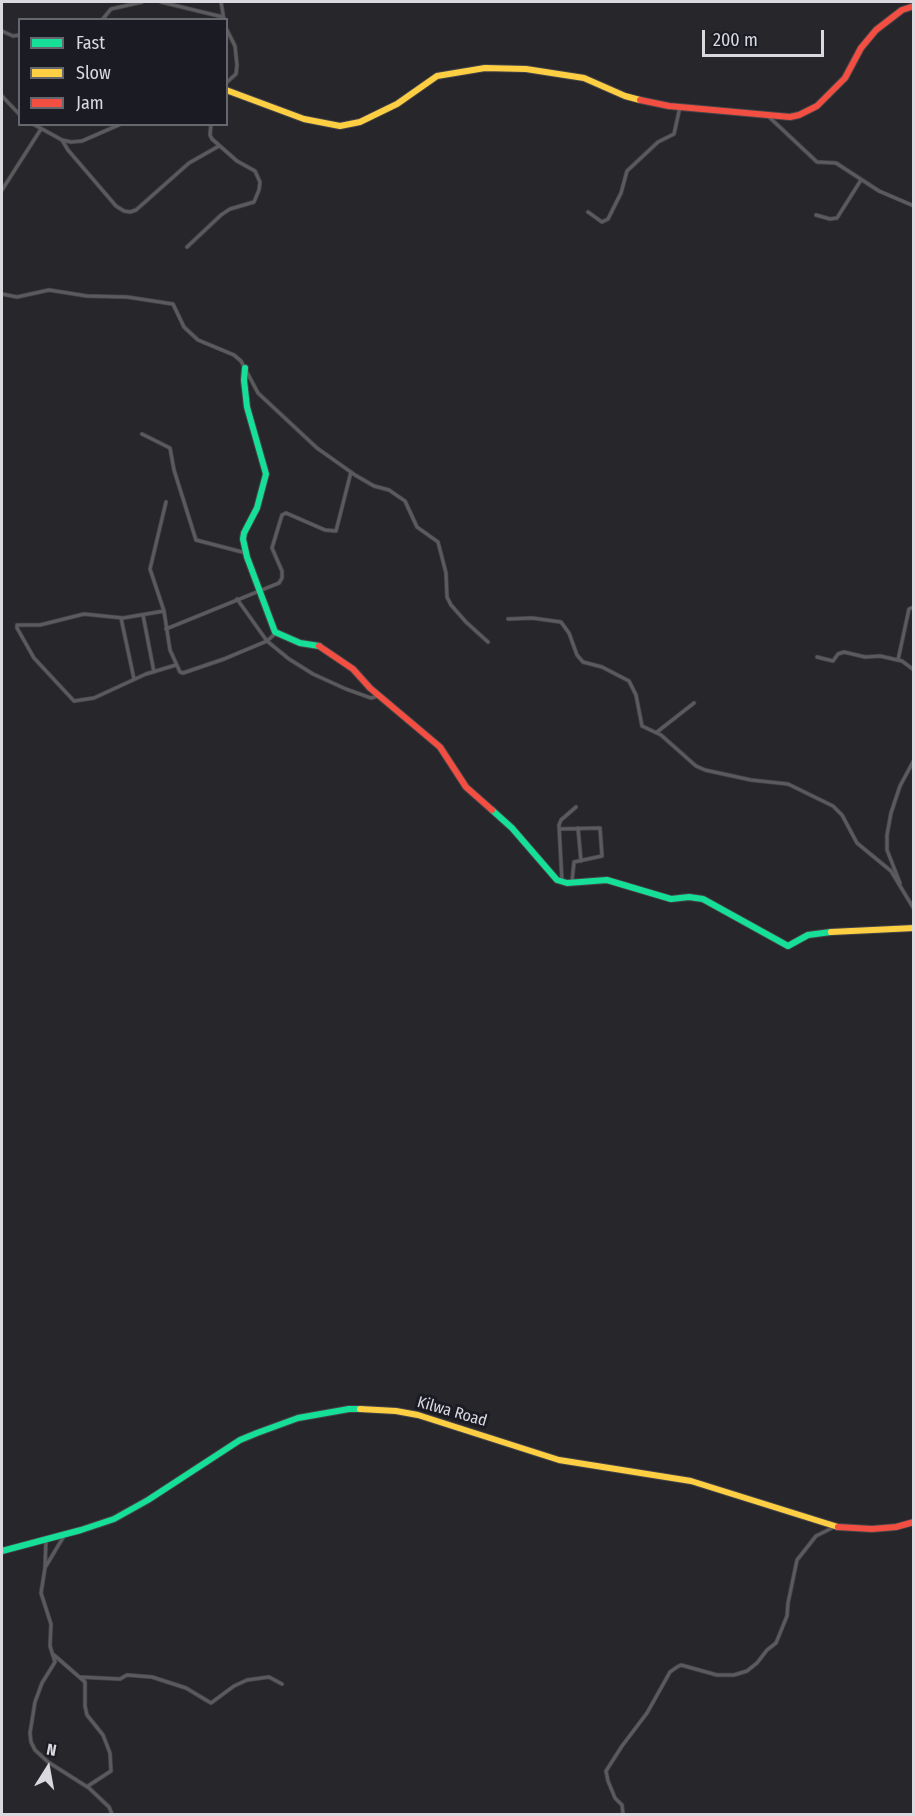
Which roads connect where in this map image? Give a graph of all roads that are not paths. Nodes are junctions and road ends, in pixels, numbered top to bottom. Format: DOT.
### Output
graph roads {
  1 [pos="142,2"];
  2 [pos="161,2"];
  3 [pos="221,2"];
  4 [pos="914,6"];
  5 [pos="104,18"];
  6 [pos="223,18"];
  7 [pos="2,31"];
  8 [pos="228,32"];
  9 [pos="18,35"];
  10 [pos="228,81"];
  11 [pos="228,91"];
  12 [pos="2,96"];
  13 [pos="680,107"];
  14 [pos="18,113"];
  15 [pos="767,115"];
  16 [pos="36,126"];
  17 [pos="116,126"];
  18 [pos="211,126"];
  19 [pos="41,129"];
  20 [pos="62,140"];
  21 [pos="219,146"];
  22 [pos="861,180"];
  23 [pos="2,190"];
  24 [pos="914,206"];
  25 [pos="588,212"];
  26 [pos="816,215"];
  27 [pos="188,247"];
  28 [pos="2,294"];
  29 [pos="244,368"];
  30 [pos="142,434"];
  31 [pos="351,472"];
  32 [pos="166,502"];
  33 [pos="246,553"];
  34 [pos="258,590"];
  35 [pos="237,600"];
  36 [pos="914,607"];
  37 [pos="164,611"];
  38 [pos="143,615"];
  39 [pos="121,618"];
  40 [pos="508,619"];
  41 [pos="166,629"];
  42 [pos="276,633"];
  43 [pos="267,640"];
  44 [pos="488,642"];
  45 [pos="817,657"];
  46 [pos="898,660"];
  47 [pos="176,665"];
  48 [pos="914,670"];
  49 [pos="154,672"];
  50 [pos="134,679"];
  51 [pos="380,695"];
  52 [pos="694,703"];
  53 [pos="657,732"];
  54 [pos="914,760"];
  55 [pos="576,807"];
  56 [pos="578,828"];
  57 [pos="560,829"];
  58 [pos="581,861"];
  59 [pos="561,882"];
  60 [pos="572,882"];
  61 [pos="901,885"];
  62 [pos="914,909"];
  63 [pos="914,928"];
  64 [pos="914,1522"];
  65 [pos="834,1527"];
  66 [pos="65,1535"];
  67 [pos="46,1539"];
  68 [pos="2,1551"];
  69 [pos="45,1568"];
  70 [pos="53,1654"];
  71 [pos="80,1677"];
  72 [pos="282,1684"];
  73 [pos="88,1786"];
  74 [pos="112,1815"];
  75 [pos="623,1815"];
  1 -- 5 [label="street"];
  2 -- 6 [label="street"];
  3 -- 6 [label="street"];
  4 -- 15 [label="main road"];
  7 -- 9 [label="street"];
  8 -- 10 [label="street"];
  11 -- 13 [label="main road"];
  12 -- 14 [label="street"];
  13 -- 15 [label="main road"];
  13 -- 25 [label="street"];
  15 -- 22 [label="street"];
  16 -- 19 [label="street"];
  17 -- 20 [label="street"];
  18 -- 21 [label="street"];
  19 -- 20 [label="street"];
  19 -- 23 [label="street"];
  20 -- 21 [label="street"];
  21 -- 27 [label="street"];
  22 -- 24 [label="street"];
  22 -- 26 [label="street"];
  28 -- 29 [label="street"];
  29 -- 31 [label="street"];
  29 -- 33 [label="main road"];
  30 -- 33 [label="street"];
  31 -- 34 [label="street"];
  31 -- 44 [label="street"];
  32 -- 37 [label="street"];
  33 -- 34 [label="main road"];
  34 -- 35 [label="street"];
  34 -- 42 [label="main road"];
  35 -- 41 [label="street"];
  35 -- 43 [label="street"];
  36 -- 46 [label="street"];
  37 -- 38 [label="street"];
  37 -- 41 [label="street"];
  38 -- 39 [label="street"];
  38 -- 49 [label="street"];
  39 -- 50 [label="street"];
  39 -- 50 [label="street"];
  40 -- 53 [label="street"];
  41 -- 47 [label="street"];
  42 -- 43 [label="street"];
  42 -- 51 [label="main road"];
  43 -- 47 [label="street"];
  43 -- 51 [label="street"];
  45 -- 46 [label="street"];
  46 -- 48 [label="street"];
  47 -- 49 [label="street"];
  49 -- 50 [label="street"];
  51 -- 59 [label="main road"];
  52 -- 53 [label="street"];
  53 -- 61 [label="street"];
  54 -- 61 [label="street"];
  55 -- 57 [label="street"];
  56 -- 57 [label="street"];
  56 -- 58 [label="street"];
  56 -- 58 [label="street"];
  57 -- 59 [label="street"];
  58 -- 60 [label="street"];
  59 -- 60 [label="main road"];
  60 -- 63 [label="main road"];
  61 -- 62 [label="street"];
  64 -- 65 [label="main road, Kilwa Road"];
  65 -- 66 [label="main road, Kilwa Road"];
  65 -- 75 [label="street"];
  66 -- 67 [label="main road, Kilwa Road"];
  66 -- 69 [label="street"];
  67 -- 68 [label="main road, Kilwa Road"];
  67 -- 69 [label="street"];
  69 -- 70 [label="street"];
  70 -- 71 [label="street"];
  70 -- 73 [label="street"];
  71 -- 72 [label="street"];
  71 -- 73 [label="street"];
  73 -- 74 [label="street"];
}
